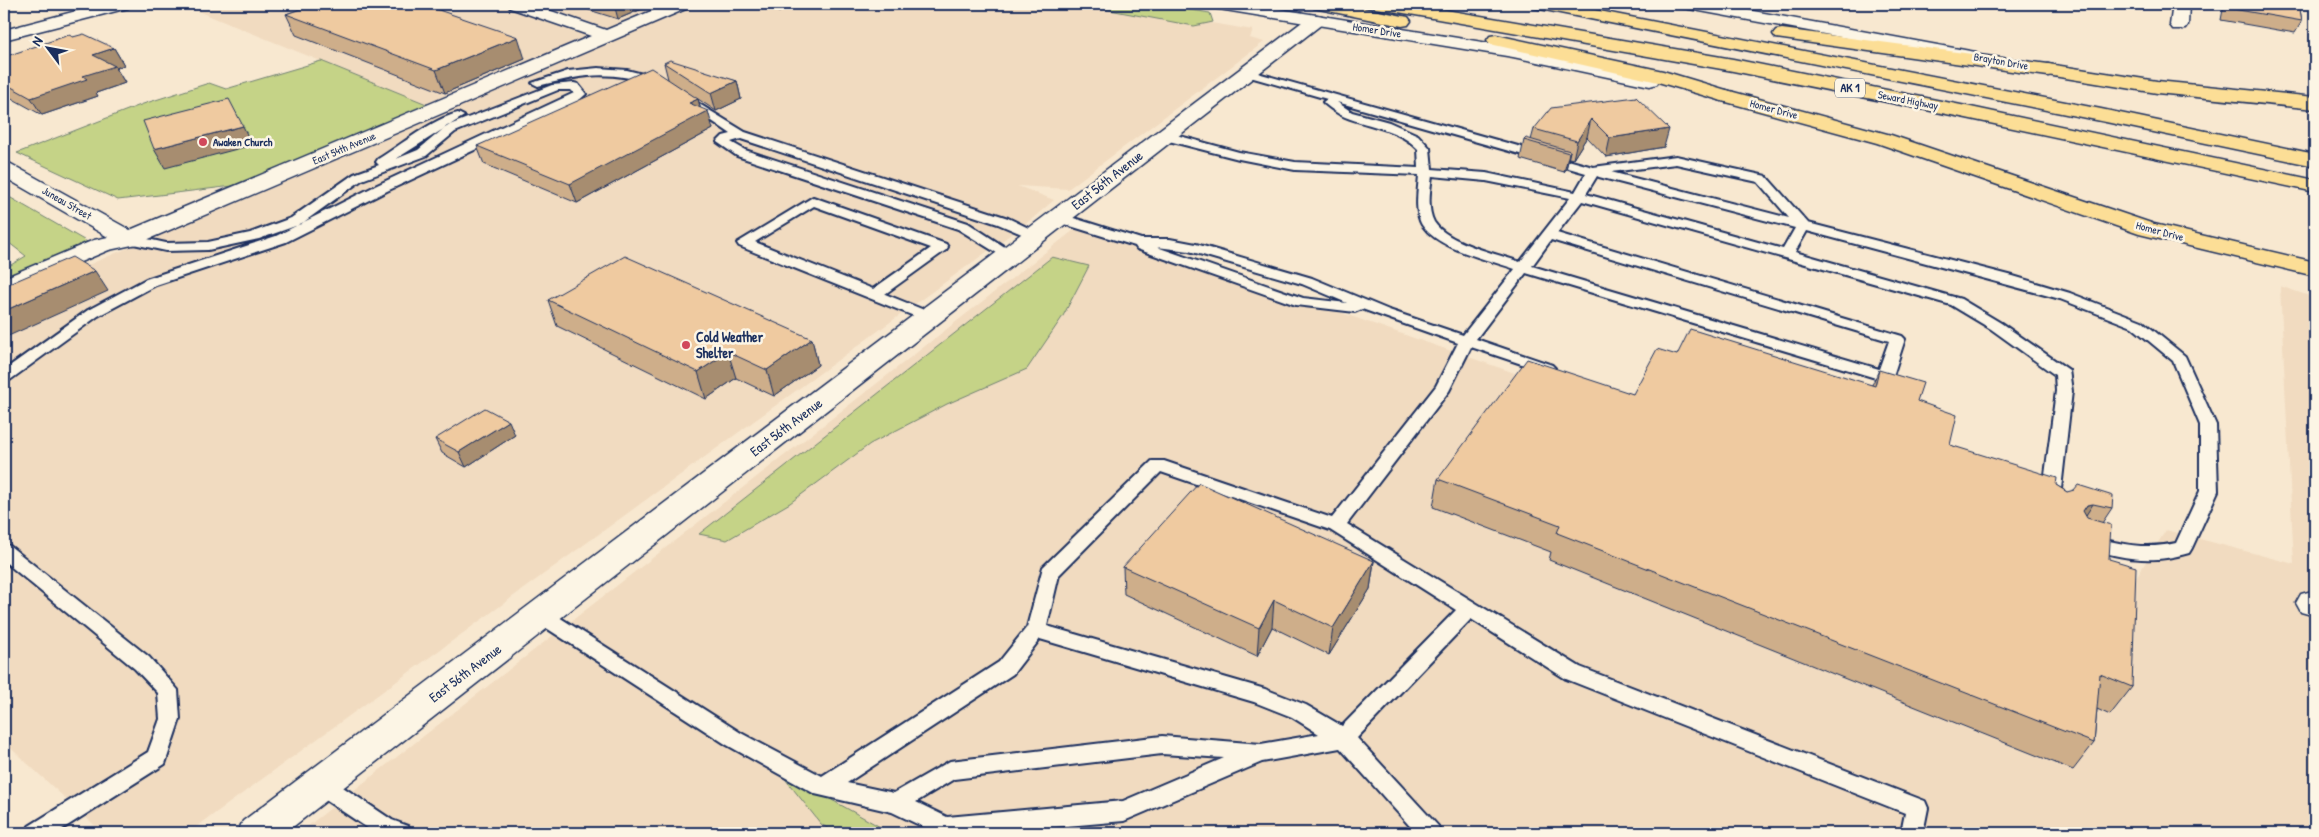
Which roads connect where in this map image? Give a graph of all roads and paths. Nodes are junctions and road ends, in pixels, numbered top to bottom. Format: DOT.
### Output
graph roads {
  1 [pos="122,4"];
  2 [pos="516,4"];
  3 [pos="682,4"];
  4 [pos="1219,4"];
  5 [pos="1381,4"];
  6 [pos="1540,4"];
  7 [pos="1553,4"];
  8 [pos="1689,4"];
  9 [pos="2181,4"];
  10 [pos="1318,12"];
  11 [pos="2179,25"];
  12 [pos="4,35"];
  13 [pos="606,36"];
  14 [pos="2048,70"];
  15 [pos="1247,73"];
  16 [pos="667,86"];
  17 [pos="1314,92"];
  18 [pos="684,97"];
  19 [pos="2315,103"];
  20 [pos="741,135"];
  21 [pos="1165,136"];
  22 [pos="2315,160"];
  23 [pos="4,168"];
  24 [pos="1594,171"];
  25 [pos="1426,172"];
  26 [pos="358,177"];
  27 [pos="2315,186"];
  28 [pos="1578,197"];
  29 [pos="1059,218"];
  30 [pos="1803,226"];
  31 [pos="2147,229"];
  32 [pos="1036,235"];
  33 [pos="1548,235"];
  34 [pos="129,240"];
  35 [pos="1140,243"];
  36 [pos="1787,253"];
  37 [pos="1010,255"];
  38 [pos="1522,267"];
  39 [pos="2315,269"];
  40 [pos="2315,285"];
  41 [pos="4,287"];
  42 [pos="874,295"];
  43 [pos="1384,313"];
  44 [pos="929,318"];
  45 [pos="1466,340"];
  46 [pos="1565,374"];
  47 [pos="4,377"];
  48 [pos="2050,510"];
  49 [pos="1336,526"];
  50 [pos="2076,539"];
  51 [pos="4,551"];
  52 [pos="1469,609"];
  53 [pos="541,615"];
  54 [pos="1036,630"];
  55 [pos="1344,738"];
  56 [pos="1260,753"];
  57 [pos="320,784"];
  58 [pos="823,787"];
  59 [pos="896,803"];
  60 [pos="37,833"];
  61 [pos="256,833"];
  62 [pos="400,833"];
  63 [pos="1430,833"];
  64 [pos="1912,833"];
  1 -- 12 [label="street"];
  2 -- 13 [label="street"];
  3 -- 13 [label="street, East 54th Avenue"];
  4 -- 10 [label="street"];
  5 -- 27 [label="main road, Seward Highway / AK 1"];
  6 -- 22 [label="main road, Seward Highway / AK 1"];
  7 -- 14 [label="main road"];
  8 -- 14 [label="street, Brayton Drive"];
  9 -- 11 [label="street"];
  10 -- 15 [label="street, East 56th Avenue"];
  10 -- 31 [label="main road, Homer Drive"];
  13 -- 34 [label="street, East 54th Avenue"];
  14 -- 19 [label="main road, Brayton Drive"];
  15 -- 17 [label="lane"];
  15 -- 21 [label="street, East 56th Avenue"];
  16 -- 26 [label="lane"];
  17 -- 24 [label="lane"];
  17 -- 25 [label="lane"];
  18 -- 20 [label="lane"];
  20 -- 32 [label="lane"];
  20 -- 37 [label="lane"];
  21 -- 25 [label="lane"];
  21 -- 29 [label="street, East 56th Avenue"];
  23 -- 34 [label="street, Juneau Street"];
  24 -- 28 [label="lane"];
  24 -- 30 [label="lane"];
  24 -- 30 [label="lane"];
  25 -- 28 [label="lane"];
  25 -- 38 [label="lane"];
  26 -- 34 [label="lane"];
  26 -- 47 [label="lane"];
  28 -- 33 [label="lane"];
  28 -- 36 [label="lane"];
  29 -- 32 [label="street, East 56th Avenue"];
  29 -- 35 [label="lane"];
  30 -- 36 [label="lane"];
  30 -- 50 [label="lane"];
  31 -- 39 [label="main road, Homer Drive"];
  31 -- 40 [label="main road"];
  32 -- 37 [label="street, East 56th Avenue"];
  33 -- 38 [label="lane"];
  33 -- 38 [label="lane"];
  34 -- 41 [label="street, East 54th Avenue"];
  35 -- 43 [label="lane"];
  35 -- 43 [label="lane"];
  36 -- 48 [label="lane"];
  37 -- 44 [label="street, East 56th Avenue"];
  38 -- 45 [label="lane"];
  42 -- 42 [label="lane"];
  42 -- 44 [label="lane"];
  43 -- 45 [label="lane"];
  44 -- 53 [label="street, East 56th Avenue"];
  45 -- 46 [label="lane"];
  45 -- 49 [label="lane"];
  49 -- 52 [label="lane"];
  49 -- 54 [label="lane"];
  51 -- 60 [label="lane"];
  52 -- 55 [label="lane"];
  52 -- 64 [label="lane"];
  53 -- 57 [label="street, East 56th Avenue"];
  53 -- 58 [label="lane"];
  54 -- 55 [label="lane"];
  54 -- 58 [label="lane"];
  55 -- 56 [label="lane"];
  55 -- 63 [label="lane"];
  56 -- 59 [label="lane"];
  56 -- 59 [label="lane"];
  57 -- 61 [label="street, East 56th Avenue"];
  57 -- 62 [label="lane"];
  58 -- 59 [label="lane"];
}
